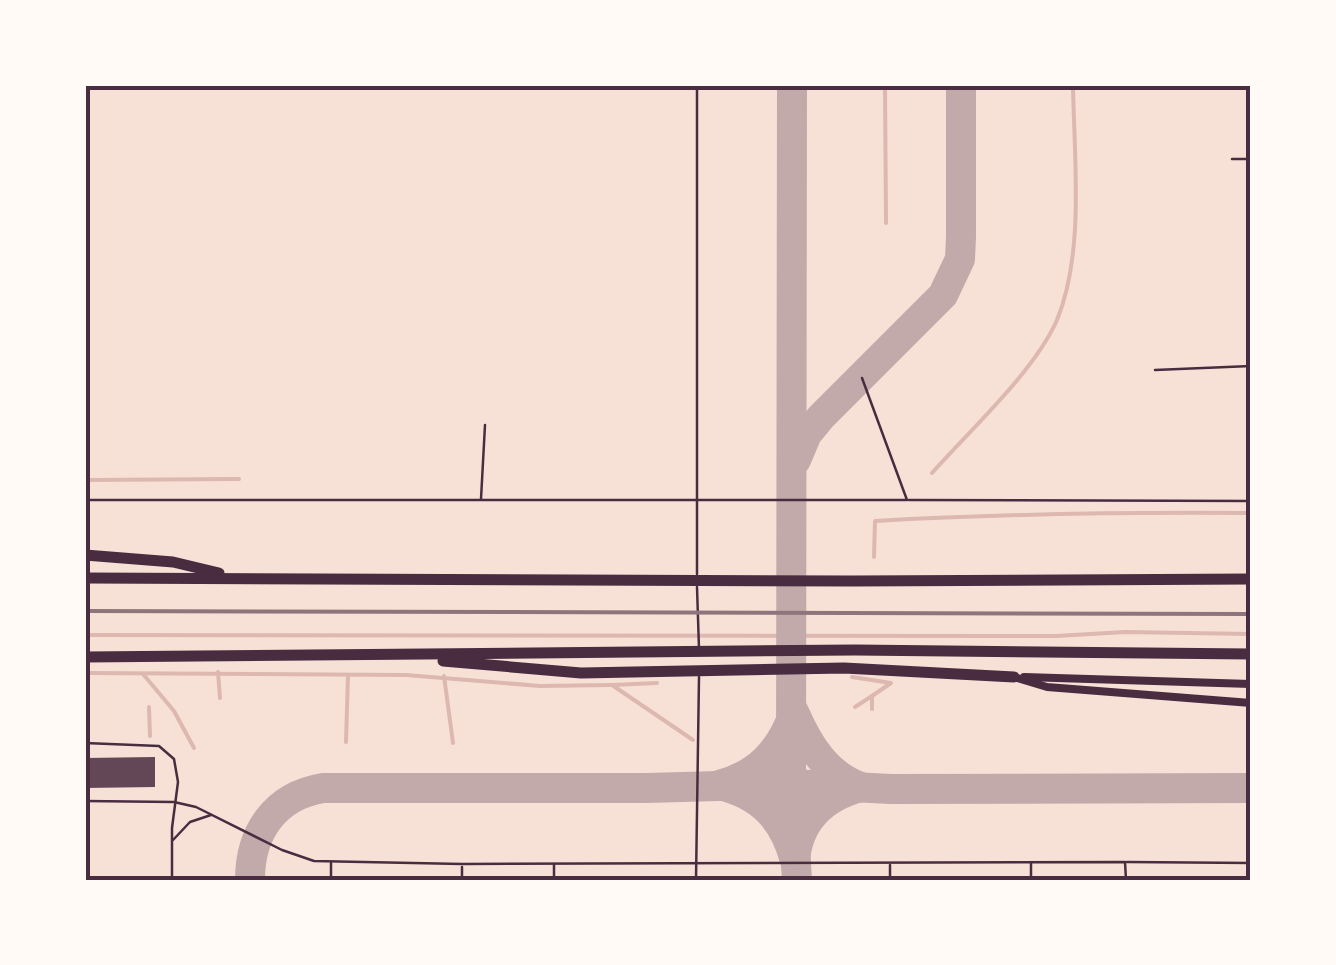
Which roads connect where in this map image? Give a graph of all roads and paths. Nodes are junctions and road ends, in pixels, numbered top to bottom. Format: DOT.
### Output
graph roads {
  1 [pos="696,85"];
  2 [pos="1232,159"];
  3 [pos="1251,159"];
  4 [pos="1251,366"];
  5 [pos="1155,370"];
  6 [pos="862,378"];
  7 [pos="485,426"];
  8 [pos="85,500"];
  9 [pos="481,500"];
  10 [pos="907,500"];
  11 [pos="1251,500"];
  12 [pos="695,501"];
  13 [pos="85,554"];
  14 [pos="85,578"];
  15 [pos="242,578"];
  16 [pos="1251,578"];
  17 [pos="699,650"];
  18 [pos="1251,654"];
  19 [pos="85,656"];
  20 [pos="389,656"];
  21 [pos="699,668"];
  22 [pos="1014,676"];
  23 [pos="1251,684"];
  24 [pos="1251,703"];
  25 [pos="85,743"];
  26 [pos="85,801"];
  27 [pos="174,802"];
  28 [pos="218,816"];
  29 [pos="172,841"];
  30 [pos="696,861"];
  31 [pos="331,862"];
  32 [pos="1126,862"];
  33 [pos="1032,863"];
  34 [pos="1251,863"];
  35 [pos="462,864"];
  36 [pos="554,864"];
  37 [pos="890,864"];
  38 [pos="172,880"];
  39 [pos="331,880"];
  40 [pos="462,880"];
  41 [pos="554,880"];
  42 [pos="696,880"];
  43 [pos="890,880"];
  44 [pos="1030,880"];
  45 [pos="1126,880"];
  1 -- 12 [label="lane"];
  2 -- 3 [label="lane"];
  4 -- 5 [label="lane"];
  6 -- 10 [label="lane"];
  7 -- 9 [label="lane"];
  8 -- 9 [label="lane"];
  9 -- 12 [label="lane"];
  10 -- 11 [label="lane"];
  10 -- 12 [label="lane"];
  12 -- 17 [label="lane"];
  13 -- 15 [label="highway"];
  14 -- 15 [label="highway"];
  15 -- 16 [label="highway"];
  18 -- 20 [label="highway"];
  19 -- 20 [label="highway"];
  20 -- 22 [label="highway"];
  21 -- 30 [label="lane"];
  22 -- 23 [label="street"];
  22 -- 24 [label="street"];
  25 -- 27 [label="lane"];
  26 -- 27 [label="lane"];
  27 -- 28 [label="lane"];
  27 -- 29 [label="lane"];
  28 -- 29 [label="lane"];
  28 -- 31 [label="lane"];
  29 -- 38 [label="lane"];
  30 -- 36 [label="lane"];
  30 -- 37 [label="lane"];
  30 -- 42 [label="lane"];
  31 -- 35 [label="lane"];
  31 -- 39 [label="lane"];
  32 -- 33 [label="lane"];
  32 -- 34 [label="lane"];
  32 -- 45 [label="lane"];
  33 -- 37 [label="lane"];
  33 -- 44 [label="lane"];
  35 -- 36 [label="lane"];
  35 -- 40 [label="lane"];
  36 -- 41 [label="lane"];
  37 -- 43 [label="lane"];
}
